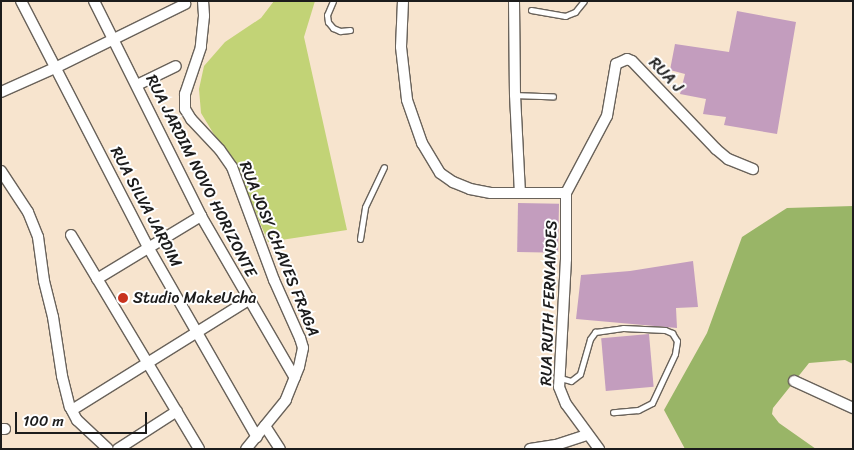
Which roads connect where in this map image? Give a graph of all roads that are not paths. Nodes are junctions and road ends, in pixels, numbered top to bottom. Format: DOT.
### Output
graph roads {
  1 [pos="21,1"];
  2 [pos="94,1"];
  3 [pos="203,1"];
  4 [pos="333,1"];
  5 [pos="403,1"];
  6 [pos="514,1"];
  7 [pos="584,1"];
  8 [pos="185,4"];
  9 [pos="530,10"];
  10 [pos="350,30"];
  11 [pos="112,39"];
  12 [pos="176,66"];
  13 [pos="57,68"];
  14 [pos="137,85"];
  15 [pos="1,92"];
  16 [pos="515,95"];
  17 [pos="553,96"];
  18 [pos="384,166"];
  19 [pos="753,169"];
  20 [pos="1,171"];
  21 [pos="520,193"];
  22 [pos="566,193"];
  23 [pos="201,216"];
  24 [pos="71,235"];
  25 [pos="360,238"];
  26 [pos="148,247"];
  27 [pos="97,279"];
  28 [pos="249,300"];
  29 [pos="198,331"];
  30 [pos="148,362"];
  31 [pos="295,378"];
  32 [pos="560,378"];
  33 [pos="794,381"];
  34 [pos="853,408"];
  35 [pos="72,410"];
  36 [pos="177,411"];
  37 [pos="613,412"];
  38 [pos="265,426"];
  39 [pos="587,436"];
  40 [pos="257,437"];
  41 [pos="108,449"];
  42 [pos="118,449"];
  43 [pos="199,449"];
  44 [pos="246,449"];
  45 [pos="280,449"];
  46 [pos="530,449"];
  47 [pos="599,449"];
  1 -- 13 [label="street, RUA SILVA JARDIM"];
  2 -- 11 [label="street, RUA JARDIM NOVO HORIZONTE"];
  3 -- 31 [label="street, RUA JOSY CHAVES FRAGA"];
  4 -- 10 [label="lane"];
  5 -- 21 [label="street"];
  6 -- 16 [label="street"];
  7 -- 9 [label="lane"];
  8 -- 11 [label="street"];
  11 -- 13 [label="street"];
  11 -- 14 [label="street, RUA JARDIM NOVO HORIZONTE"];
  12 -- 14 [label="street"];
  13 -- 15 [label="street"];
  13 -- 26 [label="street, RUA SILVA JARDIM"];
  14 -- 23 [label="street, RUA JARDIM NOVO HORIZONTE"];
  16 -- 17 [label="lane"];
  16 -- 21 [label="street"];
  18 -- 25 [label="lane"];
  19 -- 22 [label="street, RUA J"];
  20 -- 35 [label="street"];
  21 -- 22 [label="street"];
  22 -- 32 [label="street, RUA RUTH FERNANDES"];
  23 -- 26 [label="street"];
  23 -- 28 [label="street, RUA JARDIM NOVO HORIZONTE"];
  24 -- 27 [label="street"];
  26 -- 27 [label="street"];
  26 -- 29 [label="street, RUA SILVA JARDIM"];
  27 -- 30 [label="street"];
  28 -- 29 [label="street"];
  28 -- 31 [label="street, RUA JARDIM NOVO HORIZONTE"];
  29 -- 30 [label="street"];
  29 -- 40 [label="street, RUA SILVA JARDIM"];
  30 -- 35 [label="street"];
  30 -- 36 [label="street"];
  31 -- 38 [label="street, RUA JOSY CHAVES FRAGA"];
  32 -- 37 [label="lane"];
  32 -- 39 [label="street, RUA RUTH FERNANDES"];
  33 -- 34 [label="street"];
  35 -- 41 [label="street"];
  36 -- 42 [label="street"];
  36 -- 43 [label="street"];
  38 -- 40 [label="street, RUA JOSY CHAVES FRAGA"];
  38 -- 45 [label="street"];
  39 -- 46 [label="street"];
  39 -- 47 [label="street, RUA RUTH FERNANDES"];
  40 -- 44 [label="street, RUA JOSY CHAVES FRAGA"];
}
